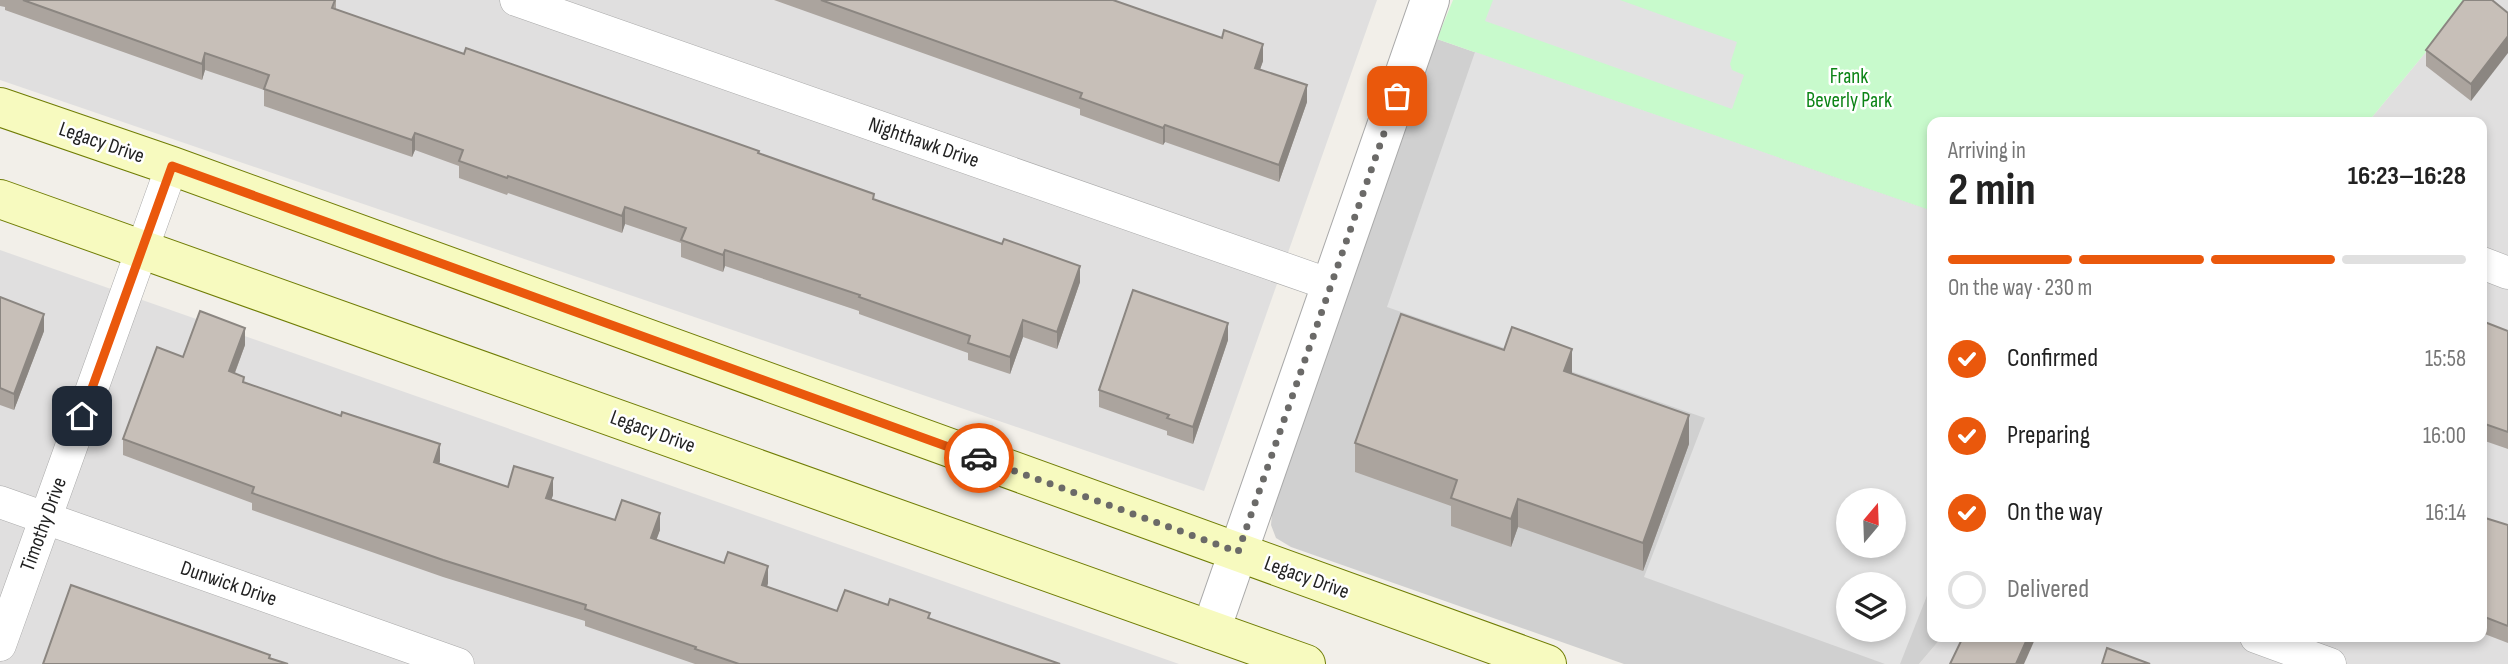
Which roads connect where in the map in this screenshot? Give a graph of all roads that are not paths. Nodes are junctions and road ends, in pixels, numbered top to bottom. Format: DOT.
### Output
graph roads {
  1 [pos="516,0"];
  2 [pos="1430,0"];
  3 [pos="0,107"];
  4 [pos="172,166"];
  5 [pos="0,199"];
  6 [pos="142,249"];
  7 [pos="2487,265"];
  8 [pos="2508,272"];
  9 [pos="1331,285"];
  10 [pos="0,502"];
  11 [pos="45,518"];
  12 [pos="1238,552"];
  13 [pos="1211,630"];
  14 [pos="2270,642"];
  15 [pos="0,645"];
  16 [pos="458,664"];
  17 [pos="1306,664"];
  18 [pos="1547,664"];
  19 [pos="2330,664"];
  1 -- 9 [label="street, Nighthawk Drive"];
  2 -- 9 [label="street"];
  3 -- 4 [label="main road, Legacy Drive"];
  4 -- 6 [label="street, Timothy Drive"];
  4 -- 12 [label="main road, Legacy Drive"];
  5 -- 6 [label="main road, Legacy Drive"];
  6 -- 11 [label="street, Timothy Drive"];
  6 -- 13 [label="main road, Legacy Drive"];
  7 -- 8 [label="street"];
  9 -- 12 [label="street"];
  10 -- 11 [label="street, Dunwick Drive"];
  11 -- 15 [label="street, Timothy Drive"];
  11 -- 16 [label="street, Dunwick Drive"];
  12 -- 13 [label="street"];
  12 -- 18 [label="main road, Legacy Drive"];
  13 -- 17 [label="main road, Legacy Drive"];
  14 -- 19 [label="street"];
}
